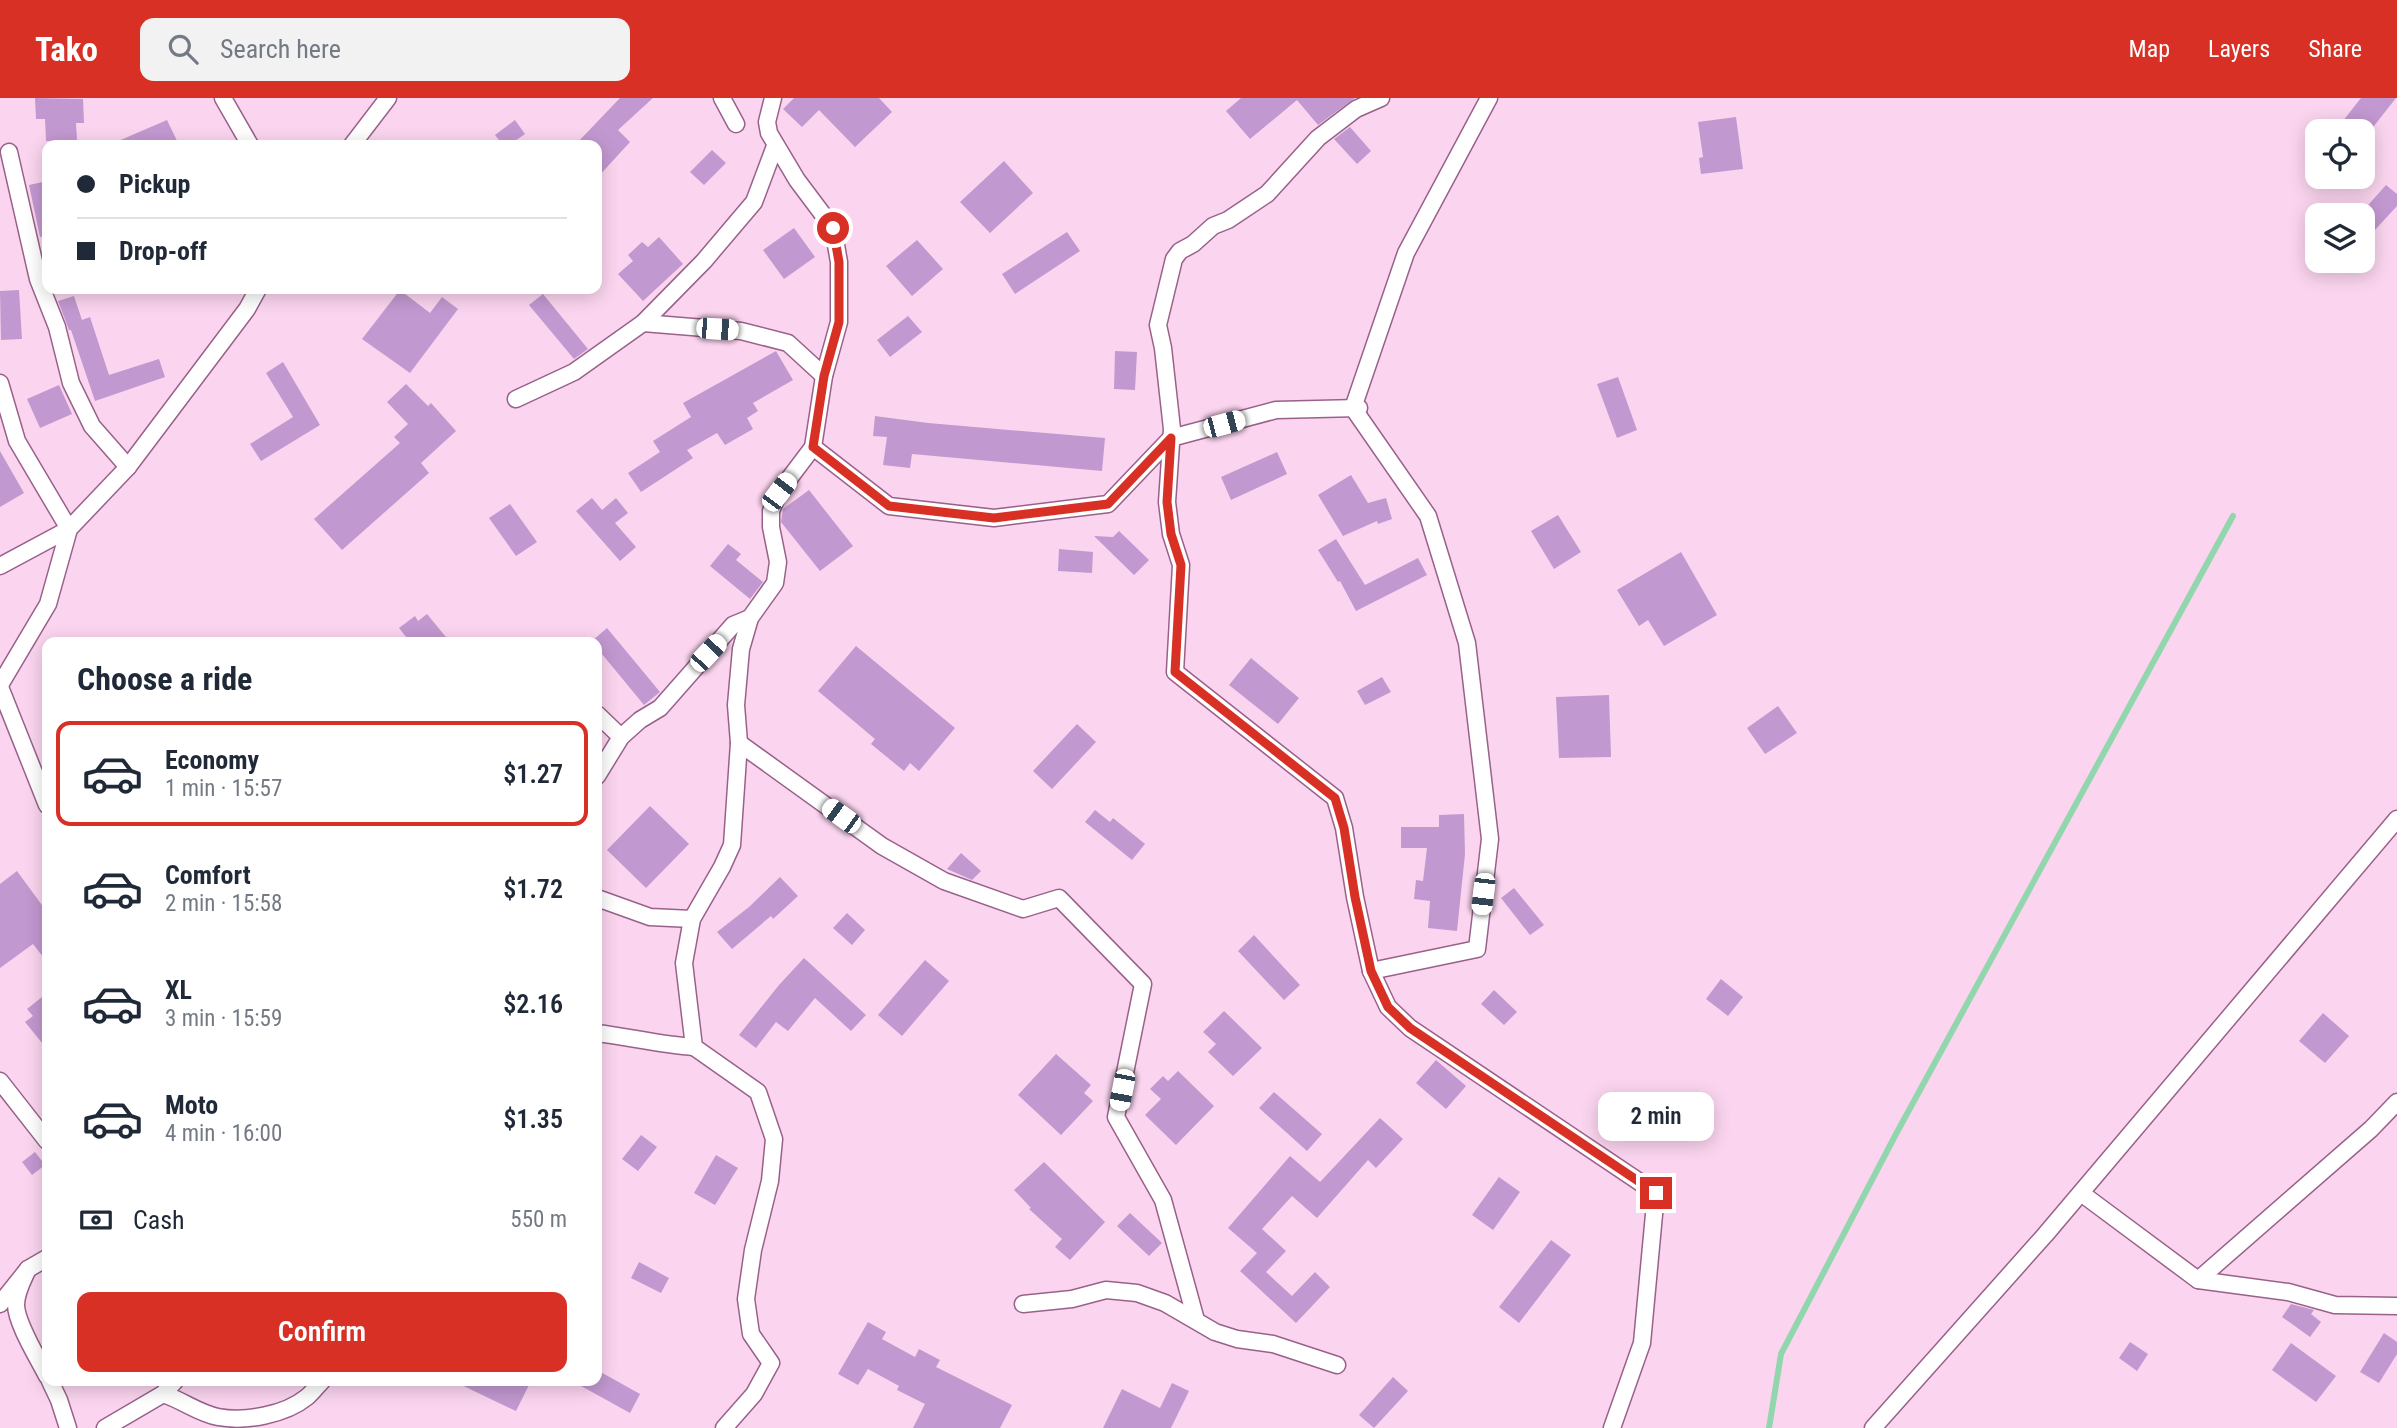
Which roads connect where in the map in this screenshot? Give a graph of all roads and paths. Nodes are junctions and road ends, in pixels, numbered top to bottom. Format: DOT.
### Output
graph roads {
  1 [pos="223,98"];
  2 [pos="388,98"];
  3 [pos="722,98"];
  4 [pos="773,98"];
  5 [pos="1381,98"];
  6 [pos="1489,98"];
  7 [pos="736,124"];
  8 [pos="247,140"];
  9 [pos="356,140"];
  10 [pos="775,146"];
  11 [pos="9,152"];
  12 [pos="42,289"];
  13 [pos="44,294"];
  14 [pos="255,294"];
  15 [pos="643,323"];
  16 [pos="824,376"];
  17 [pos="0,383"];
  18 [pos="516,399"];
  19 [pos="1356,408"];
  20 [pos="1171,438"];
  21 [pos="813,447"];
  22 [pos="128,467"];
  23 [pos="69,529"];
  24 [pos="0,566"];
  25 [pos="750,618"];
  26 [pos="0,686"];
  27 [pos="602,719"];
  28 [pos="621,737"];
  29 [pos="739,743"];
  30 [pos="602,768"];
  31 [pos="42,792"];
  32 [pos="2397,819"];
  33 [pos="602,900"];
  34 [pos="692,919"];
  35 [pos="1371,971"];
  36 [pos="602,1034"];
  37 [pos="694,1047"];
  38 [pos="0,1081"];
  39 [pos="2397,1102"];
  40 [pos="42,1135"];
  41 [pos="2081,1193"];
  42 [pos="42,1261"];
  43 [pos="28,1269"];
  44 [pos="2198,1280"];
  45 [pos="0,1304"];
  46 [pos="1023,1304"];
  47 [pos="2397,1306"];
  48 [pos="1196,1320"];
  49 [pos="1337,1365"];
  50 [pos="42,1367"];
  51 [pos="52,1386"];
  52 [pos="170,1386"];
  53 [pos="316,1386"];
  54 [pos="163,1394"];
  55 [pos="68,1428"];
  56 [pos="105,1428"];
  57 [pos="724,1428"];
  58 [pos="1612,1428"];
  59 [pos="1873,1428"];
  1 -- 8 [label="street"];
  2 -- 9 [label="street"];
  3 -- 7 [label="street"];
  4 -- 10 [label="street"];
  5 -- 20 [label="street"];
  6 -- 19 [label="street"];
  10 -- 15 [label="street"];
  10 -- 16 [label="street"];
  11 -- 12 [label="street"];
  13 -- 22 [label="street"];
  14 -- 22 [label="street"];
  15 -- 16 [label="street"];
  15 -- 18 [label="street"];
  16 -- 21 [label="street"];
  17 -- 23 [label="street"];
  19 -- 20 [label="street"];
  19 -- 35 [label="street"];
  20 -- 21 [label="street"];
  20 -- 35 [label="street"];
  21 -- 25 [label="street"];
  22 -- 23 [label="street"];
  23 -- 24 [label="street"];
  23 -- 26 [label="street"];
  25 -- 28 [label="street"];
  25 -- 29 [label="street"];
  26 -- 31 [label="street"];
  27 -- 28 [label="street"];
  28 -- 30 [label="street"];
  29 -- 34 [label="street"];
  29 -- 48 [label="street"];
  32 -- 41 [label="street"];
  33 -- 34 [label="street"];
  34 -- 37 [label="street"];
  35 -- 58 [label="street"];
  36 -- 37 [label="street"];
  37 -- 57 [label="street"];
  38 -- 40 [label="street"];
  39 -- 44 [label="street"];
  41 -- 44 [label="street"];
  41 -- 59 [label="street"];
  42 -- 43 [label="street"];
  43 -- 45 [label="street"];
  43 -- 50 [label="street"];
  44 -- 47 [label="street"];
  46 -- 48 [label="street"];
  48 -- 49 [label="street"];
  51 -- 55 [label="street"];
  52 -- 54 [label="street"];
  53 -- 54 [label="street"];
  54 -- 56 [label="street"];
}
